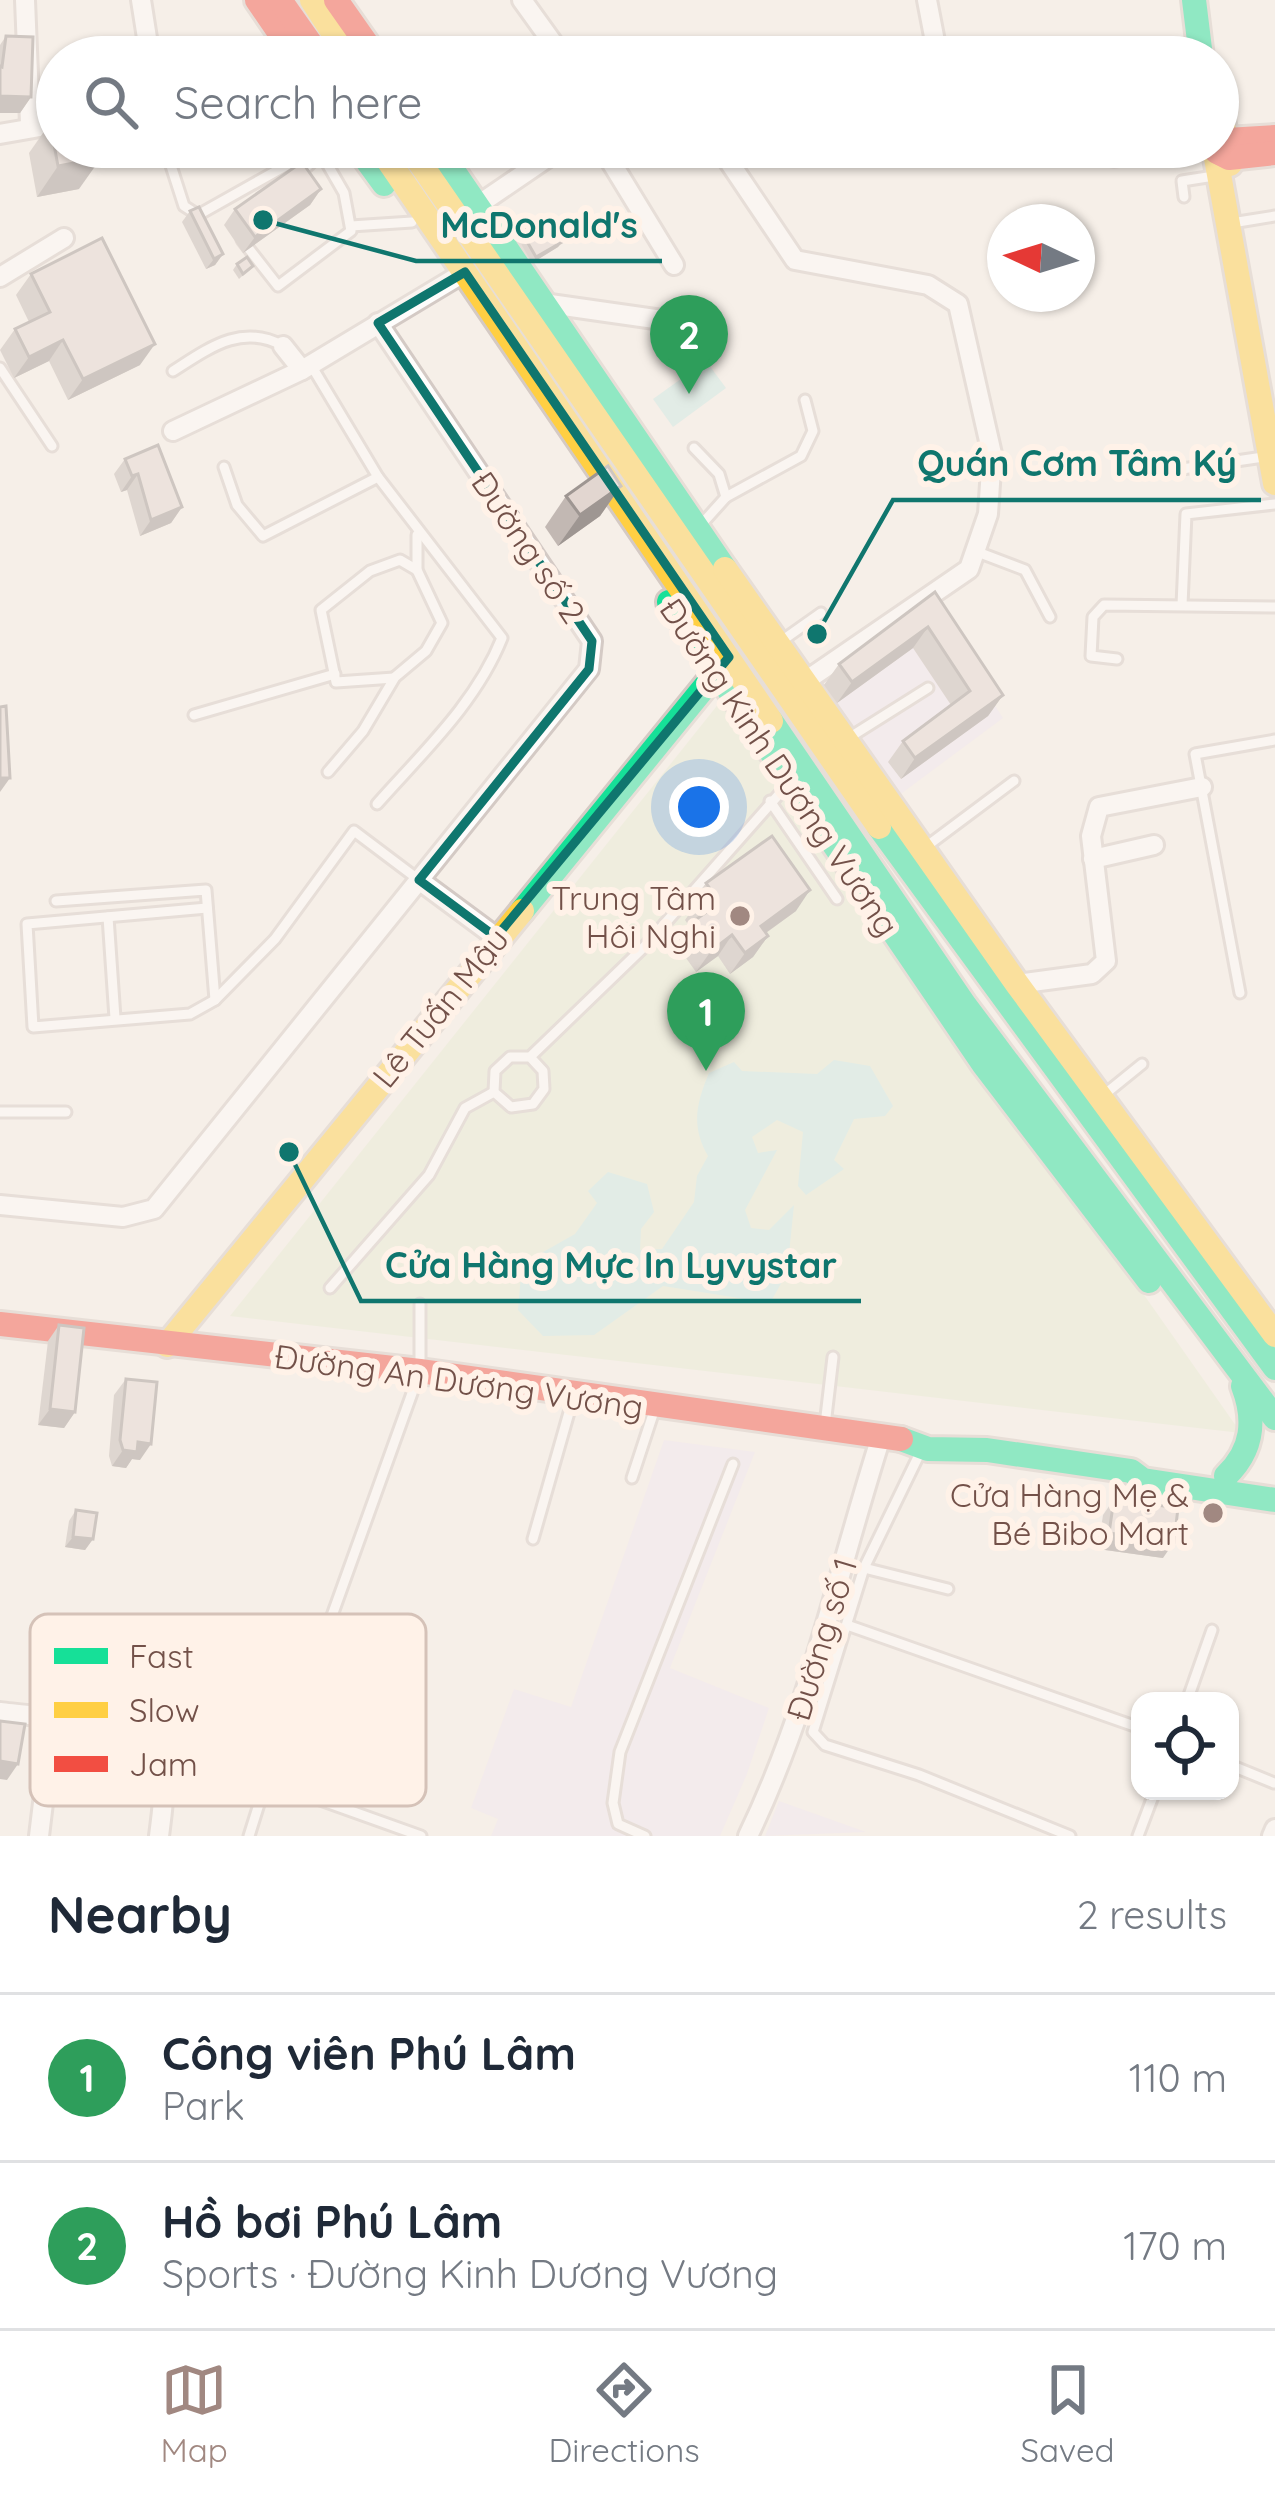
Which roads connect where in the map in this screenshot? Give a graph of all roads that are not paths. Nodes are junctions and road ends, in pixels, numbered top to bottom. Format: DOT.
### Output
graph roads {
  1 [pos="25,0"];
  2 [pos="141,0"];
  3 [pos="257,0"];
  4 [pos="280,0"];
  5 [pos="312,0"];
  6 [pos="336,0"];
  7 [pos="522,0"];
  8 [pos="927,0"];
  9 [pos="1194,0"];
  10 [pos="147,36"];
  11 [pos="282,36"];
  12 [pos="305,36"];
  13 [pos="335,36"];
  14 [pos="361,36"];
  15 [pos="548,36"];
  16 [pos="934,36"];
  17 [pos="1201,36"];
  18 [pos="30,124"];
  19 [pos="36,124"];
  20 [pos="0,134"];
  21 [pos="1275,137"];
  22 [pos="1239,148"];
  23 [pos="1275,153"];
  24 [pos="1239,154"];
  25 [pos="172,168"];
  26 [pos="281,168"];
  27 [pos="305,168"];
  28 [pos="330,168"];
  29 [pos="372,168"];
  30 [pos="401,168"];
  31 [pos="425,168"];
  32 [pos="452,168"];
  33 [pos="532,168"];
  34 [pos="615,168"];
  35 [pos="733,168"];
  36 [pos="1201,168"];
  37 [pos="1223,168"];
  38 [pos="1224,168"];
  39 [pos="1184,197"];
  40 [pos="478,205"];
  41 [pos="1275,216"];
  42 [pos="412,222"];
  43 [pos="1238,222"];
  44 [pos="351,226"];
  45 [pos="64,238"];
  46 [pos="497,262"];
  47 [pos="674,265"];
  48 [pos="0,277"];
  49 [pos="1245,303"];
  50 [pos="531,305"];
  51 [pos="378,323"];
  52 [pos="704,326"];
  53 [pos="283,346"];
  54 [pos="0,368"];
  55 [pos="306,368"];
  56 [pos="173,371"];
  57 [pos="805,400"];
  58 [pos="1270,425"];
  59 [pos="173,431"];
  60 [pos="52,446"];
  61 [pos="694,448"];
  62 [pos="1270,456"];
  63 [pos="224,466"];
  64 [pos="1182,470"];
  65 [pos="378,477"];
  66 [pos="1275,483"];
  67 [pos="726,496"];
  68 [pos="1275,504"];
  69 [pos="699,526"];
  70 [pos="417,534"];
  71 [pos="975,551"];
  72 [pos="417,570"];
  73 [pos="1182,605"];
  74 [pos="1275,607"];
  75 [pos="821,614"];
  76 [pos="1050,617"];
  77 [pos="780,642"];
  78 [pos="1117,659"];
  79 [pos="722,665"];
  80 [pos="335,674"];
  81 [pos="394,677"];
  82 [pos="807,680"];
  83 [pos="928,688"];
  84 [pos="194,716"];
  85 [pos="1275,740"];
  86 [pos="838,746"];
  87 [pos="328,772"];
  88 [pos="1014,781"];
  89 [pos="788,785"];
  90 [pos="1202,787"];
  91 [pos="377,804"];
  92 [pos="1154,845"];
  93 [pos="923,849"];
  94 [pos="1093,859"];
  95 [pos="419,880"];
  96 [pos="837,899"];
  97 [pos="56,901"];
  98 [pos="208,908"];
  99 [pos="108,917"];
  100 [pos="496,938"];
  101 [pos="1017,984"];
  102 [pos="1240,993"];
  103 [pos="215,1000"];
  104 [pos="115,1018"];
  105 [pos="530,1058"];
  106 [pos="1142,1064"];
  107 [pos="494,1091"];
  108 [pos="1101,1097"];
  109 [pos="0,1112"];
  110 [pos="66,1112"];
  111 [pos="0,1204"];
  112 [pos="330,1288"];
  113 [pos="420,1304"];
  114 [pos="0,1324"];
  115 [pos="1275,1335"];
  116 [pos="167,1345"];
  117 [pos="833,1357"];
  118 [pos="1232,1360"];
  119 [pos="1275,1368"];
  120 [pos="420,1371"];
  121 [pos="574,1395"];
  122 [pos="655,1408"];
  123 [pos="1275,1418"];
  124 [pos="824,1431"];
  125 [pos="881,1437"];
  126 [pos="917,1449"];
  127 [pos="733,1464"];
  128 [pos="1131,1471"];
  129 [pos="1226,1476"];
  130 [pos="632,1478"];
  131 [pos="1275,1484"];
  132 [pos="1275,1500"];
  133 [pos="533,1539"];
  134 [pos="864,1568"];
  135 [pos="948,1589"];
  136 [pos="333,1614"];
  137 [pos="847,1625"];
  138 [pos="1212,1630"];
  139 [pos="1190,1692"];
  140 [pos="0,1712"];
  141 [pos="30,1717"];
  142 [pos="1131,1725"];
  143 [pos="1239,1769"];
  144 [pos="1274,1784"];
  145 [pos="1152,1800"];
  146 [pos="42,1806"];
  147 [pos="161,1806"];
  148 [pos="258,1806"];
  149 [pos="336,1806"];
  150 [pos="39,1836"];
  151 [pos="159,1836"];
  152 [pos="249,1836"];
  153 [pos="421,1836"];
  154 [pos="645,1836"];
  155 [pos="748,1836"];
  156 [pos="1070,1836"];
  157 [pos="1138,1836"];
  1 -- 18 [label="street"];
  2 -- 10 [label="street"];
  3 -- 11 [label="main road"];
  4 -- 12 [label="main road"];
  5 -- 13 [label="main road"];
  6 -- 14 [label="main road"];
  7 -- 15 [label="street"];
  8 -- 16 [label="street"];
  9 -- 17 [label="main road"];
  18 -- 19 [label="street"];
  18 -- 20 [label="street"];
  21 -- 22 [label="main road"];
  23 -- 24 [label="main road"];
  25 -- 26 [label="lane"];
  27 -- 44 [label="lane"];
  28 -- 44 [label="lane"];
  29 -- 42 [label="main road, Đường Kinh Dương Vương"];
  30 -- 46 [label="main road, Đường Kinh Dương Vương"];
  31 -- 46 [label="main road, Đường Kinh Dương Vương"];
  32 -- 40 [label="main road, Đường Kinh Dương Vương"];
  33 -- 40 [label="street"];
  34 -- 47 [label="street"];
  35 -- 71 [label="street"];
  36 -- 39 [label="lane"];
  37 -- 49 [label="main road"];
  38 -- 43 [label="main road"];
  40 -- 46 [label="main road, Đường Kinh Dương Vương"];
  41 -- 43 [label="lane"];
  42 -- 44 [label="lane"];
  42 -- 46 [label="main road, Đường Kinh Dương Vương"];
  43 -- 49 [label="main road"];
  45 -- 48 [label="street"];
  46 -- 50 [label="main road, Đường Kinh Dương Vương"];
  46 -- 51 [label="street"];
  46 -- 79 [label="main road, Đường Kinh Dương Vương"];
  49 -- 58 [label="main road"];
  50 -- 52 [label="street"];
  50 -- 69 [label="main road, Đường Kinh Dương Vương"];
  50 -- 86 [label="main road, Đường Kinh Dương Vương"];
  51 -- 55 [label="street"];
  51 -- 95 [label="street, Đường số 2"];
  53 -- 55 [label="street"];
  53 -- 56 [label="lane"];
  54 -- 60 [label="lane"];
  55 -- 59 [label="street"];
  55 -- 65 [label="lane"];
  57 -- 67 [label="lane"];
  58 -- 62 [label="main road"];
  61 -- 67 [label="lane"];
  62 -- 64 [label="lane"];
  62 -- 66 [label="main road"];
  63 -- 65 [label="lane"];
  65 -- 70 [label="lane"];
  67 -- 69 [label="lane"];
  68 -- 73 [label="lane"];
  69 -- 77 [label="main road, Đường Kinh Dương Vương"];
  70 -- 72 [label="lane"];
  70 -- 91 [label="lane"];
  71 -- 76 [label="lane"];
  71 -- 82 [label="street"];
  72 -- 80 [label="lane"];
  72 -- 81 [label="lane"];
  73 -- 74 [label="lane"];
  73 -- 78 [label="lane"];
  75 -- 77 [label="lane"];
  77 -- 82 [label="main road, Đường Kinh Dương Vương"];
  79 -- 89 [label="main road, Đường Kinh Dương Vương"];
  79 -- 100 [label="main road, Lê Tuấn Mậu"];
  80 -- 81 [label="lane"];
  80 -- 84 [label="lane"];
  81 -- 87 [label="lane"];
  82 -- 86 [label="main road, Đường Kinh Dương Vương"];
  83 -- 86 [label="lane"];
  85 -- 90 [label="lane"];
  86 -- 89 [label="main road"];
  86 -- 93 [label="main road, Đường Kinh Dương Vương"];
  86 -- 119 [label="main road, Đường Kinh Dương Vương"];
  88 -- 93 [label="lane"];
  89 -- 96 [label="lane"];
  89 -- 105 [label="lane"];
  89 -- 118 [label="main road, Đường Kinh Dương Vương"];
  90 -- 94 [label="street"];
  90 -- 102 [label="lane"];
  92 -- 94 [label="street"];
  93 -- 101 [label="main road, Đường Kinh Dương Vương"];
  94 -- 101 [label="street"];
  95 -- 100 [label="street"];
  95 -- 103 [label="lane"];
  95 -- 111 [label="street, Đường số 2"];
  97 -- 98 [label="lane"];
  98 -- 99 [label="lane"];
  98 -- 103 [label="lane"];
  99 -- 104 [label="lane"];
  99 -- 104 [label="lane"];
  100 -- 116 [label="main road, Lê Tuấn Mậu"];
  101 -- 108 [label="main road, Đường Kinh Dương Vương"];
  103 -- 104 [label="lane"];
  105 -- 107 [label="lane"];
  105 -- 107 [label="lane"];
  106 -- 108 [label="lane"];
  107 -- 112 [label="lane"];
  108 -- 115 [label="main road, Đường Kinh Dương Vương"];
  109 -- 110 [label="lane"];
  113 -- 120 [label="lane"];
  114 -- 116 [label="main road, Đường An Dương Vương"];
  116 -- 120 [label="main road, Đường An Dương Vương"];
  117 -- 124 [label="lane"];
  118 -- 123 [label="main road, Đường Kinh Dương Vương"];
  118 -- 129 [label="main road"];
  120 -- 121 [label="main road, Đường An Dương Vương"];
  120 -- 136 [label="lane"];
  121 -- 122 [label="main road, Đường An Dương Vương"];
  121 -- 133 [label="lane"];
  122 -- 124 [label="main road, Đường An Dương Vương"];
  122 -- 130 [label="lane"];
  124 -- 125 [label="main road, Đường An Dương Vương"];
  125 -- 126 [label="main road, Đường An Dương Vương"];
  125 -- 155 [label="street, Đường số 1"];
  126 -- 128 [label="main road, Đường An Dương Vương"];
  126 -- 134 [label="lane"];
  127 -- 154 [label="lane"];
  128 -- 129 [label="main road, Đường An Dương Vương"];
  128 -- 132 [label="main road, Đường An Dương Vương"];
  129 -- 131 [label="main road, Đường An Dương Vương"];
  134 -- 135 [label="lane"];
  134 -- 137 [label="lane"];
  137 -- 142 [label="lane"];
  137 -- 156 [label="lane"];
  138 -- 139 [label="lane"];
  140 -- 141 [label="street"];
  143 -- 144 [label="lane"];
  145 -- 157 [label="lane"];
  146 -- 150 [label="street"];
  147 -- 151 [label="street"];
  148 -- 152 [label="lane"];
  149 -- 153 [label="lane"];
}
